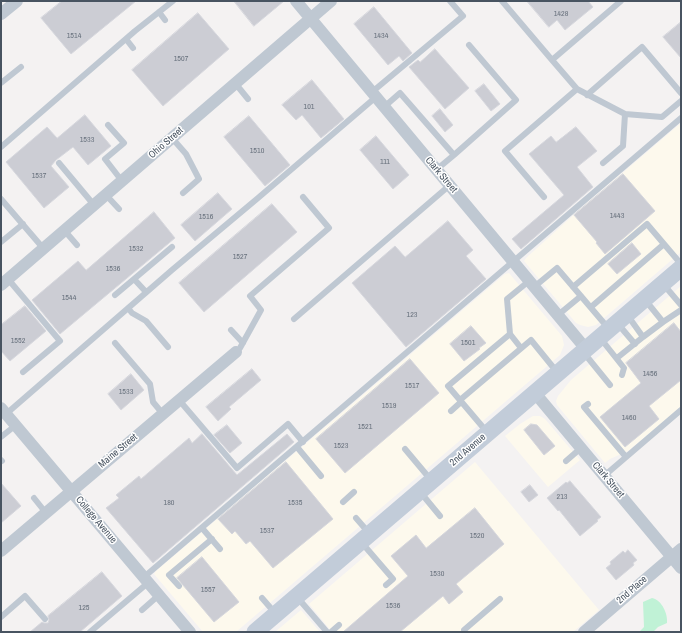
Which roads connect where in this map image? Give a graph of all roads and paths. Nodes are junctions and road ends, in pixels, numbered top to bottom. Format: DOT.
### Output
graph roads {
  1 [pos="16,1"];
  2 [pos="173,1"];
  3 [pos="296,1"];
  4 [pos="332,1"];
  5 [pos="450,1"];
  6 [pos="502,1"];
  7 [pos="619,2"];
  8 [pos="159,12"];
  9 [pos="1,14"];
  10 [pos="311,19"];
  11 [pos="165,20"];
  12 [pos="126,39"];
  13 [pos="469,45"];
  14 [pos="133,48"];
  15 [pos="552,60"];
  16 [pos="21,67"];
  17 [pos="1,83"];
  18 [pos="235,83"];
  19 [pos="577,89"];
  20 [pos="681,93"];
  21 [pos="374,94"];
  22 [pos="587,95"];
  23 [pos="248,99"];
  24 [pos="681,101"];
  25 [pos="384,107"];
  26 [pos="625,114"];
  27 [pos="681,118"];
  28 [pos="108,125"];
  29 [pos="172,138"];
  30 [pos="1,147"];
  31 [pos="454,155"];
  32 [pos="603,163"];
  33 [pos="59,164"];
  34 [pos="436,170"];
  35 [pos="122,181"];
  36 [pos="450,185"];
  37 [pos="183,193"];
  38 [pos="106,194"];
  39 [pos="303,197"];
  40 [pos="544,198"];
  41 [pos="1,199"];
  42 [pos="94,205"];
  43 [pos="119,209"];
  44 [pos="22,224"];
  45 [pos="64,230"];
  46 [pos="1,242"];
  47 [pos="664,244"];
  48 [pos="77,245"];
  49 [pos="172,247"];
  50 [pos="44,248"];
  51 [pos="514,262"];
  52 [pos="675,273"];
  53 [pos="134,279"];
  54 [pos="4,282"];
  55 [pos="532,284"];
  56 [pos="573,287"];
  57 [pos="146,292"];
  58 [pos="115,295"];
  59 [pos="581,296"];
  60 [pos="645,299"];
  61 [pos="681,305"];
  62 [pos="590,307"];
  63 [pos="128,308"];
  64 [pos="681,310"];
  65 [pos="558,316"];
  66 [pos="294,319"];
  67 [pos="663,322"];
  68 [pos="613,326"];
  69 [pos="231,330"];
  70 [pos="510,334"];
  71 [pos="644,337"];
  72 [pos="115,343"];
  73 [pos="635,344"];
  74 [pos="168,347"];
  75 [pos="239,347"];
  76 [pos="521,348"];
  77 [pos="584,351"];
  78 [pos="617,358"];
  79 [pos="23,372"];
  80 [pos="558,373"];
  81 [pos="622,375"];
  82 [pos="610,385"];
  83 [pos="535,393"];
  84 [pos="179,400"];
  85 [pos="460,401"];
  86 [pos="588,404"];
  87 [pos="681,410"];
  88 [pos="4,411"];
  89 [pos="451,411"];
  90 [pos="163,414"];
  91 [pos="16,425"];
  92 [pos="488,433"];
  93 [pos="1,437"];
  94 [pos="303,442"];
  95 [pos="297,447"];
  96 [pos="581,448"];
  97 [pos="405,450"];
  98 [pos="626,457"];
  99 [pos="566,461"];
  100 [pos="321,476"];
  101 [pos="604,476"];
  102 [pos="426,486"];
  103 [pos="72,491"];
  104 [pos="354,492"];
  105 [pos="34,498"];
  106 [pos="343,502"];
  107 [pos="46,513"];
  108 [pos="440,516"];
  109 [pos="356,518"];
  110 [pos="202,528"];
  111 [pos="366,538"];
  112 [pos="212,539"];
  113 [pos="220,550"];
  114 [pos="1,551"];
  115 [pos="676,553"];
  116 [pos="681,568"];
  117 [pos="146,580"];
  118 [pos="386,585"];
  119 [pos="179,586"];
  120 [pos="159,595"];
  121 [pos="297,597"];
  122 [pos="262,598"];
  123 [pos="500,600"];
  124 [pos="142,610"];
  125 [pos="276,614"];
  126 [pos="1,617"];
  127 [pos="45,619"];
  128 [pos="339,625"];
  129 [pos="90,632"];
  130 [pos="190,632"];
  131 [pos="255,632"];
  132 [pos="327,632"];
  133 [pos="466,632"];
  134 [pos="584,632"];
  1 -- 9 [label="street"];
  2 -- 8 [label="lane"];
  3 -- 10 [label="street, Clark Street"];
  4 -- 10 [label="street, Ohio Street"];
  5 -- 21 [label="lane"];
  6 -- 15 [label="lane"];
  7 -- 15 [label="lane"];
  8 -- 11 [label="lane"];
  8 -- 12 [label="lane"];
  10 -- 18 [label="street, Ohio Street"];
  10 -- 21 [label="street, Clark Street"];
  12 -- 14 [label="lane"];
  12 -- 30 [label="lane"];
  13 -- 31 [label="lane"];
  15 -- 19 [label="lane"];
  16 -- 17 [label="lane"];
  18 -- 23 [label="lane"];
  18 -- 29 [label="street, Ohio Street"];
  19 -- 22 [label="lane"];
  19 -- 40 [label="lane"];
  20 -- 22 [label="lane"];
  21 -- 25 [label="street, Clark Street"];
  21 -- 57 [label="lane"];
  22 -- 26 [label="lane"];
  24 -- 26 [label="lane"];
  25 -- 31 [label="lane"];
  25 -- 34 [label="street, Clark Street"];
  26 -- 32 [label="lane"];
  27 -- 51 [label="lane"];
  28 -- 35 [label="lane"];
  29 -- 35 [label="street, Ohio Street"];
  29 -- 37 [label="lane"];
  31 -- 34 [label="lane"];
  33 -- 42 [label="lane"];
  34 -- 36 [label="street, Clark Street"];
  35 -- 38 [label="street, Ohio Street"];
  36 -- 51 [label="street, Clark Street"];
  36 -- 66 [label="lane"];
  38 -- 42 [label="street, Ohio Street"];
  38 -- 43 [label="lane"];
  39 -- 75 [label="lane"];
  41 -- 44 [label="lane"];
  42 -- 45 [label="street, Ohio Street"];
  44 -- 46 [label="lane"];
  44 -- 50 [label="lane"];
  45 -- 48 [label="lane"];
  45 -- 50 [label="street, Ohio Street"];
  47 -- 52 [label="lane"];
  47 -- 56 [label="lane"];
  47 -- 62 [label="lane"];
  49 -- 53 [label="lane"];
  50 -- 54 [label="street, Ohio Street"];
  51 -- 55 [label="street, Clark Street"];
  51 -- 94 [label="lane"];
  52 -- 60 [label="main road, 2nd Avenue"];
  52 -- 61 [label="lane"];
  53 -- 57 [label="lane"];
  53 -- 58 [label="lane"];
  54 -- 79 [label="lane"];
  55 -- 56 [label="lane"];
  55 -- 65 [label="street, Clark Street"];
  55 -- 70 [label="lane"];
  56 -- 59 [label="lane"];
  57 -- 63 [label="lane"];
  59 -- 62 [label="lane"];
  59 -- 65 [label="lane"];
  60 -- 67 [label="lane"];
  60 -- 68 [label="main road, 2nd Avenue"];
  62 -- 68 [label="lane"];
  63 -- 74 [label="lane"];
  63 -- 88 [label="lane"];
  64 -- 67 [label="lane"];
  65 -- 77 [label="street, Clark Street"];
  67 -- 71 [label="lane"];
  68 -- 71 [label="lane"];
  68 -- 73 [label="lane"];
  68 -- 77 [label="main road, 2nd Avenue"];
  68 -- 78 [label="lane"];
  69 -- 75 [label="lane"];
  70 -- 76 [label="lane"];
  70 -- 85 [label="lane"];
  71 -- 73 [label="lane"];
  72 -- 90 [label="lane"];
  73 -- 78 [label="lane"];
  75 -- 84 [label="street, Maine Street"];
  76 -- 80 [label="lane"];
  76 -- 85 [label="lane"];
  77 -- 80 [label="main road, 2nd Avenue"];
  77 -- 82 [label="lane"];
  78 -- 81 [label="lane"];
  80 -- 83 [label="main road, 2nd Avenue"];
  83 -- 92 [label="main road, 2nd Avenue"];
  83 -- 96 [label="street, Clark Street"];
  84 -- 90 [label="street, Maine Street"];
  84 -- 94 [label="lane"];
  85 -- 89 [label="lane"];
  85 -- 92 [label="lane"];
  86 -- 98 [label="lane"];
  87 -- 98 [label="lane"];
  88 -- 91 [label="street, College Avenue"];
  90 -- 103 [label="street, Maine Street"];
  91 -- 93 [label="lane"];
  91 -- 103 [label="street, College Avenue"];
  92 -- 102 [label="main road, 2nd Avenue"];
  94 -- 95 [label="lane"];
  95 -- 100 [label="lane"];
  95 -- 110 [label="lane"];
  96 -- 99 [label="lane"];
  96 -- 101 [label="street, Clark Street"];
  97 -- 102 [label="lane"];
  98 -- 101 [label="lane"];
  101 -- 115 [label="street, Clark Street"];
  102 -- 108 [label="lane"];
  102 -- 111 [label="main road, 2nd Avenue"];
  103 -- 107 [label="street, Maine Street"];
  103 -- 117 [label="street, College Avenue"];
  104 -- 106 [label="lane"];
  105 -- 107 [label="lane"];
  107 -- 114 [label="street, Maine Street"];
  109 -- 111 [label="lane"];
  110 -- 112 [label="lane"];
  110 -- 117 [label="lane"];
  111 -- 118 [label="lane"];
  111 -- 121 [label="main road, 2nd Avenue"];
  112 -- 113 [label="lane"];
  112 -- 119 [label="lane"];
  115 -- 116 [label="street, Clark Street"];
  115 -- 134 [label="street, 2nd Place"];
  117 -- 120 [label="street, College Avenue"];
  117 -- 129 [label="lane"];
  120 -- 124 [label="lane"];
  120 -- 130 [label="street, College Avenue"];
  121 -- 125 [label="main road, 2nd Avenue"];
  121 -- 132 [label="lane"];
  122 -- 125 [label="lane"];
  123 -- 133 [label="lane"];
  125 -- 131 [label="main road, 2nd Avenue"];
  126 -- 127 [label="lane"];
  128 -- 132 [label="lane"];
}
